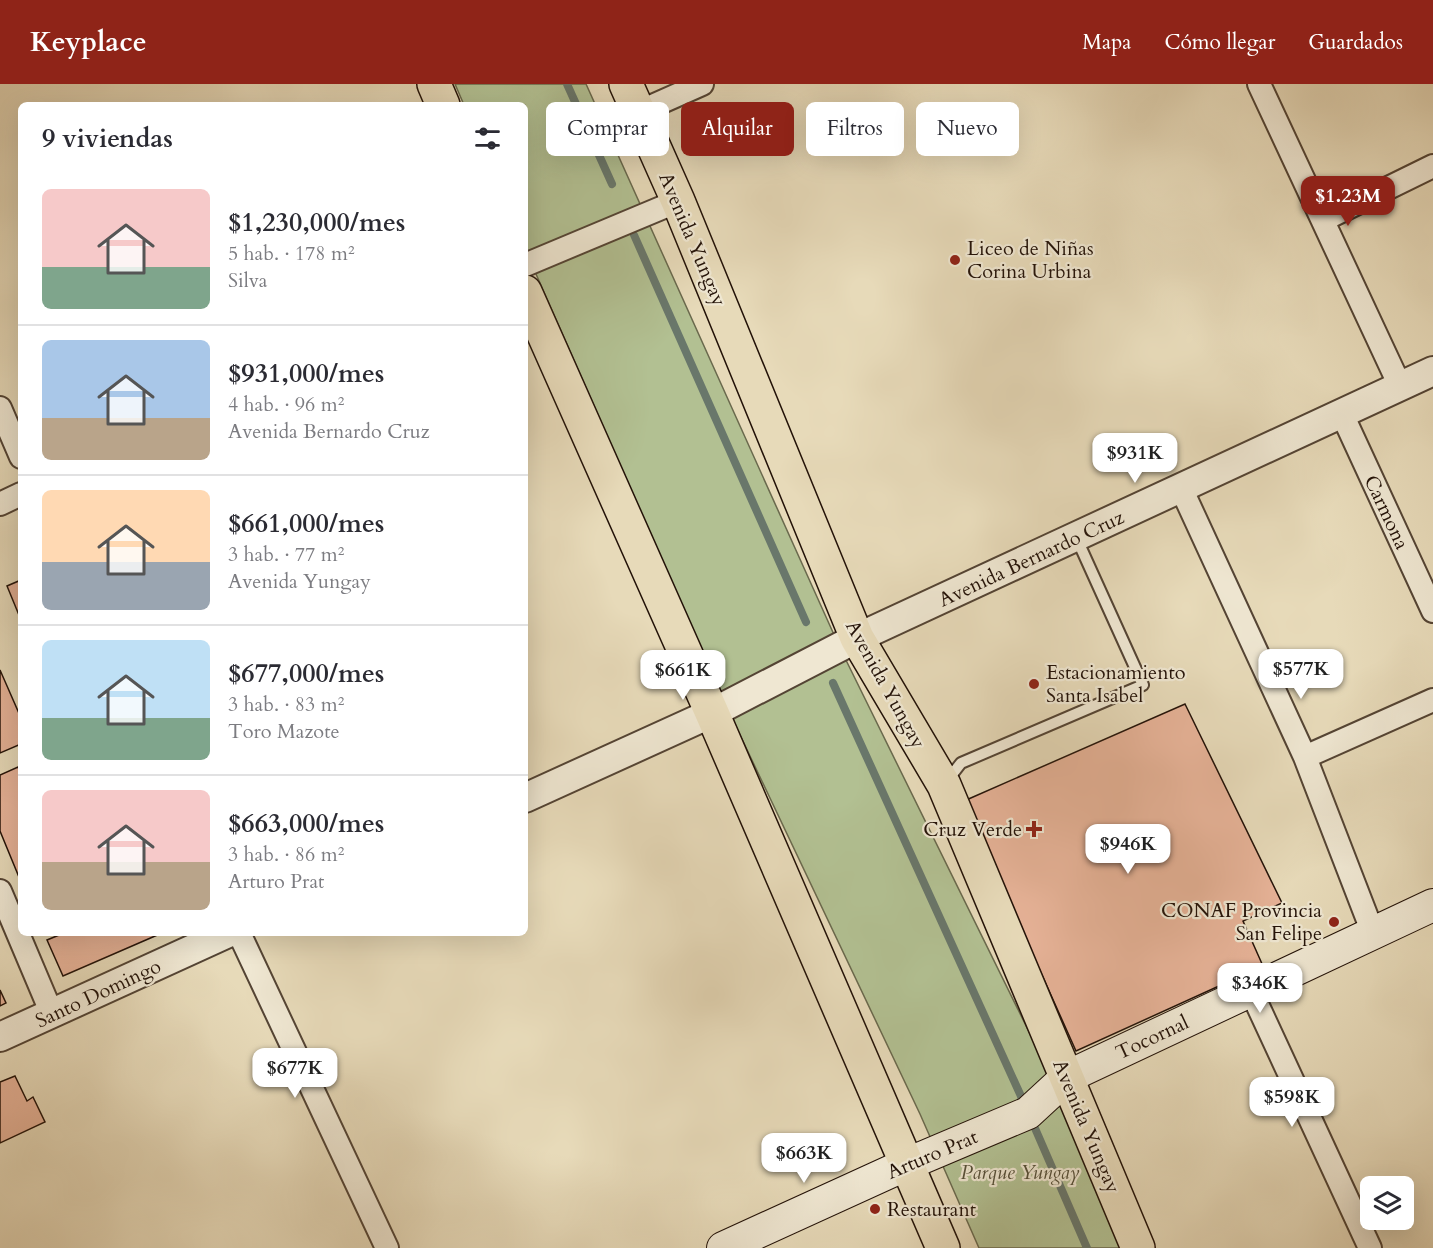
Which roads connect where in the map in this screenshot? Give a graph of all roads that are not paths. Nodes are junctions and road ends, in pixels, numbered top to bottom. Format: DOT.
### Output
graph roads {
  1 [pos="434,84"];
  2 [pos="702,84"];
  3 [pos="1259,84"];
  4 [pos="633,98"];
  5 [pos="442,102"];
  6 [pos="1433,166"];
  7 [pos="678,201"];
  8 [pos="1323,220"];
  9 [pos="528,264"];
  10 [pos="528,299"];
  11 [pos="1433,371"];
  12 [pos="1400,386"];
  13 [pos="0,408"];
  14 [pos="1342,414"];
  15 [pos="18,450"];
  16 [pos="1181,488"];
  17 [pos="18,495"];
  18 [pos="0,504"];
  19 [pos="1076,537"];
  20 [pos="1433,610"];
  21 [pos="857,638"];
  22 [pos="1433,700"];
  23 [pos="712,713"];
  24 [pos="1305,757"];
  25 [pos="944,785"];
  26 [pos="528,797"];
  27 [pos="0,891"];
  28 [pos="1431,912"];
  29 [pos="1373,933"];
  30 [pos="18,934"];
  31 [pos="19,936"];
  32 [pos="221,936"];
  33 [pos="240,936"];
  34 [pos="1251,991"];
  35 [pos="52,1014"];
  36 [pos="0,1037"];
  37 [pos="1067,1077"];
  38 [pos="905,1165"];
  39 [pos="387,1248"];
  40 [pos="723,1248"];
  41 [pos="942,1248"];
  42 [pos="1138,1248"];
  43 [pos="1370,1248"];
  1 -- 5 [label="main road"];
  2 -- 4 [label="street"];
  3 -- 8 [label="street"];
  4 -- 7 [label="main road, Avenida Yungay"];
  6 -- 8 [label="street"];
  7 -- 9 [label="street"];
  7 -- 21 [label="main road, Avenida Yungay"];
  8 -- 12 [label="street"];
  10 -- 23 [label="main road"];
  11 -- 12 [label="street, Avenida Bernardo Cruz"];
  12 -- 14 [label="street, Avenida Bernardo Cruz"];
  13 -- 15 [label="street"];
  14 -- 16 [label="street, Avenida Bernardo Cruz"];
  14 -- 20 [label="street, Carmona"];
  16 -- 19 [label="street, Avenida Bernardo Cruz"];
  16 -- 24 [label="street"];
  17 -- 18 [label="street"];
  19 -- 21 [label="street, Avenida Bernardo Cruz"];
  19 -- 25 [label="lane"];
  21 -- 23 [label="street"];
  21 -- 25 [label="main road, Avenida Yungay"];
  22 -- 24 [label="street"];
  23 -- 26 [label="street"];
  23 -- 38 [label="main road"];
  24 -- 29 [label="street"];
  25 -- 37 [label="main road, Avenida Yungay"];
  27 -- 30 [label="street"];
  28 -- 29 [label="main road, Tocornal"];
  29 -- 34 [label="main road, Tocornal"];
  31 -- 35 [label="street"];
  32 -- 35 [label="street, Santo Domingo"];
  33 -- 39 [label="street"];
  34 -- 37 [label="main road, Tocornal"];
  34 -- 43 [label="street"];
  35 -- 36 [label="street, Santo Domingo"];
  37 -- 38 [label="main road, Arturo Prat"];
  37 -- 42 [label="main road, Avenida Yungay"];
  38 -- 40 [label="main road, Arturo Prat"];
  38 -- 41 [label="main road"];
}
